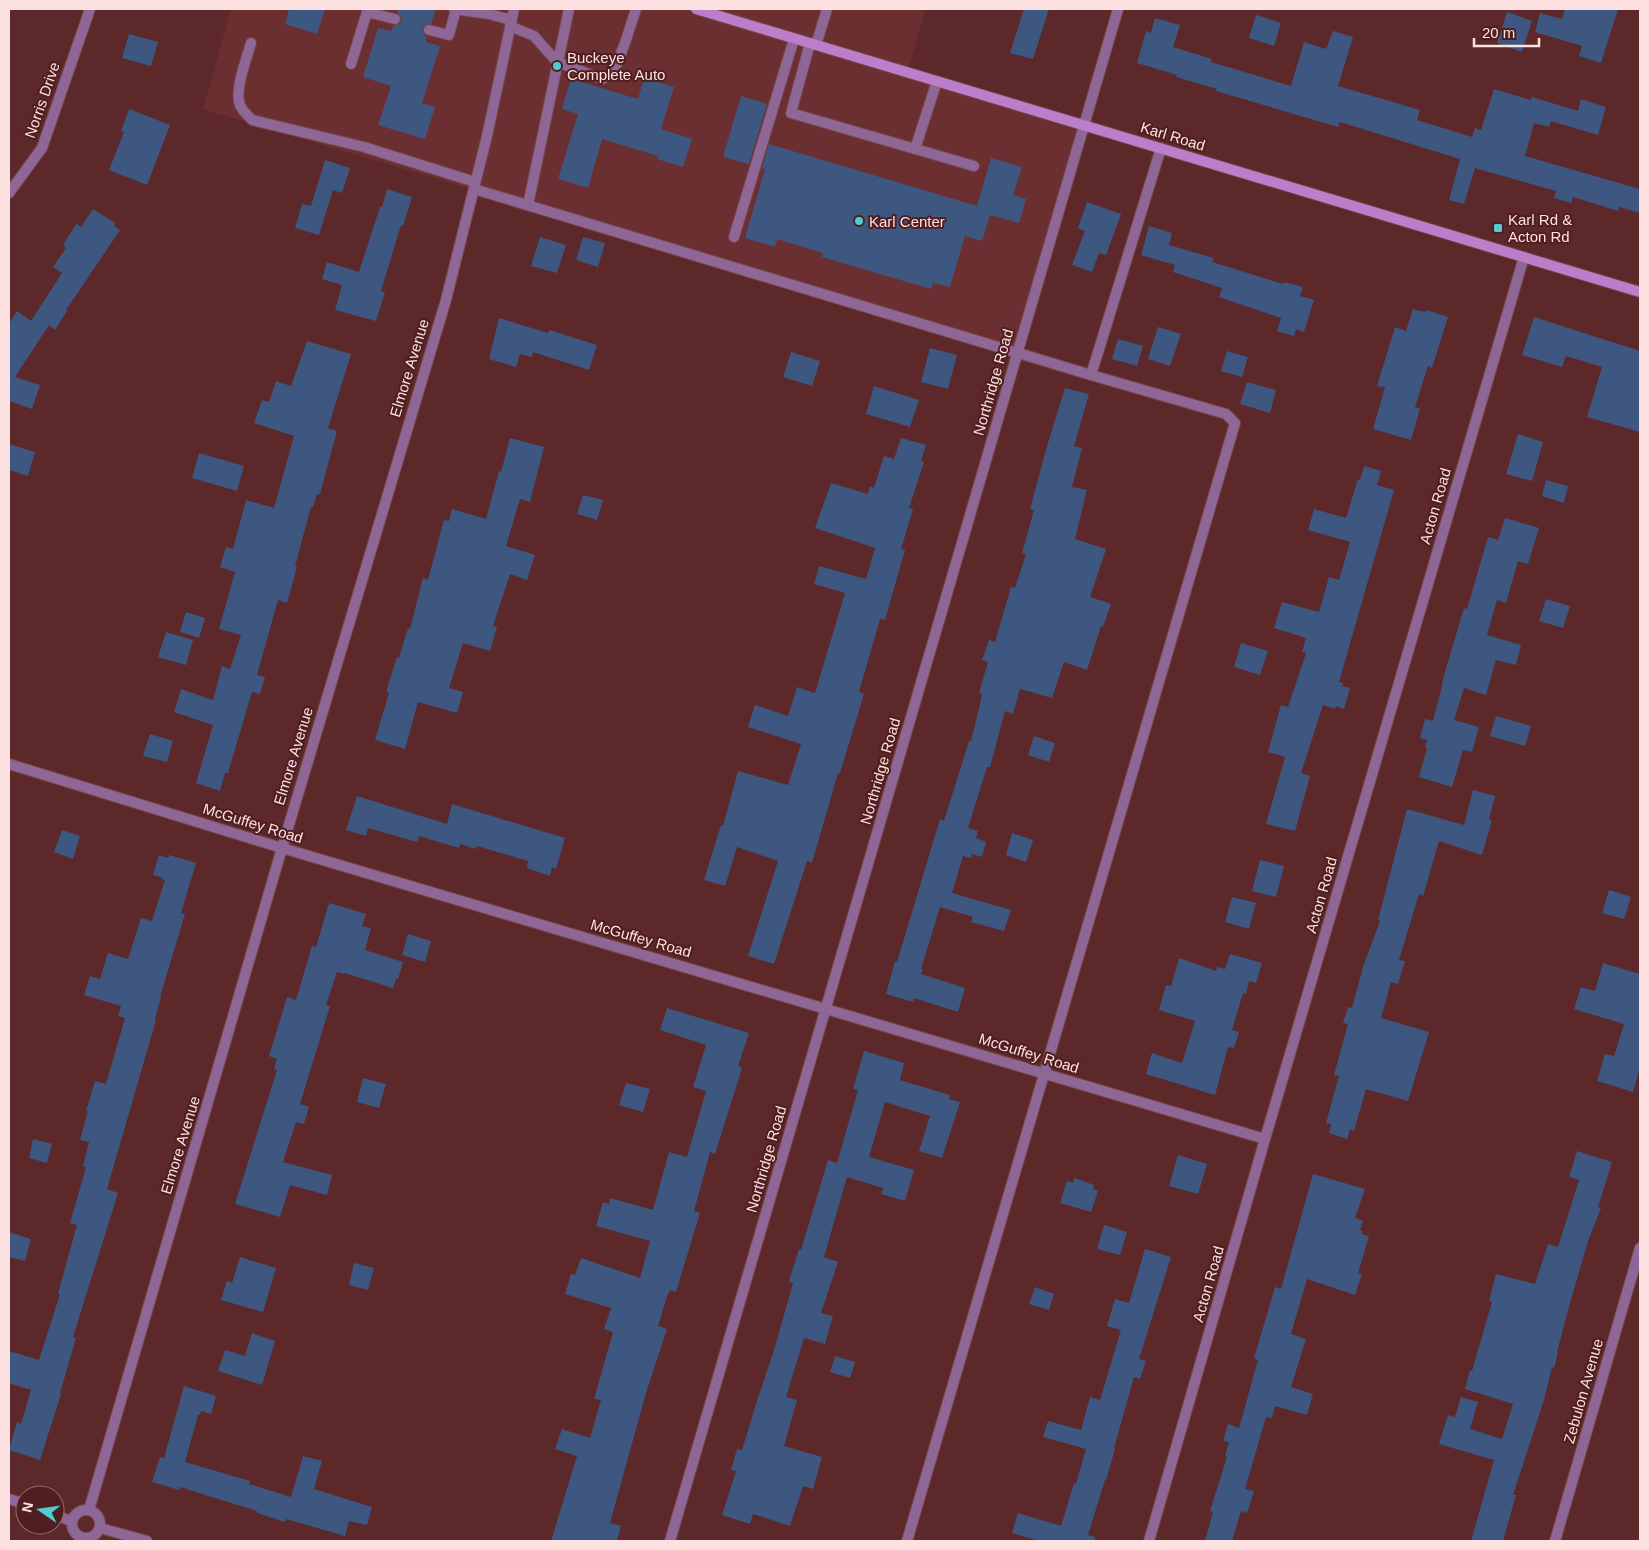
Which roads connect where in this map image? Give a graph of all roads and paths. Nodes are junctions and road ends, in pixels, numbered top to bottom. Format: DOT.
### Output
graph roads {
  1 [pos="90,9"];
  2 [pos="455,9"];
  3 [pos="514,9"];
  4 [pos="569,9"];
  5 [pos="636,9"];
  6 [pos="696,9"];
  7 [pos="827,9"];
  8 [pos="1118,9"];
  9 [pos="367,10"];
  10 [pos="395,19"];
  11 [pos="511,23"];
  12 [pos="430,30"];
  13 [pos="794,39"];
  14 [pos="251,42"];
  15 [pos="813,44"];
  16 [pos="557,62"];
  17 [pos="351,64"];
  18 [pos="937,81"];
  19 [pos="1084,124"];
  20 [pos="1161,148"];
  21 [pos="915,149"];
  22 [pos="974,166"];
  23 [pos="475,186"];
  24 [pos="9,193"];
  25 [pos="528,205"];
  26 [pos="734,237"];
  27 [pos="1524,257"];
  28 [pos="1640,292"];
  29 [pos="1017,352"];
  30 [pos="1091,375"];
  31 [pos="9,764"];
  32 [pos="282,848"];
  33 [pos="826,1008"];
  34 [pos="1044,1073"];
  35 [pos="1265,1139"];
  36 [pos="1640,1248"];
  37 [pos="89,1510"];
  38 [pos="65,1519"];
  39 [pos="71,1521"];
  40 [pos="100,1528"];
  41 [pos="82,1540"];
  42 [pos="147,1541"];
  43 [pos="670,1541"];
  44 [pos="907,1541"];
  45 [pos="1149,1541"];
  46 [pos="1556,1541"];
  1 -- 24 [label="street, Norris Drive"];
  2 -- 11 [label="street"];
  2 -- 12 [label="street"];
  3 -- 11 [label="street, Elmore Avenue"];
  4 -- 16 [label="street"];
  5 -- 16 [label="street"];
  6 -- 13 [label="main road, Karl Road"];
  7 -- 15 [label="street"];
  8 -- 19 [label="street, Northridge Road"];
  9 -- 10 [label="street"];
  9 -- 17 [label="street"];
  11 -- 16 [label="street"];
  11 -- 23 [label="street, Elmore Avenue"];
  13 -- 15 [label="main road, Karl Road"];
  13 -- 26 [label="street"];
  14 -- 23 [label="street"];
  15 -- 18 [label="main road, Karl Road"];
  15 -- 21 [label="street"];
  16 -- 25 [label="street"];
  18 -- 19 [label="main road, Karl Road"];
  18 -- 21 [label="street"];
  19 -- 20 [label="main road, Karl Road"];
  19 -- 29 [label="street, Northridge Road"];
  20 -- 27 [label="main road, Karl Road"];
  20 -- 30 [label="street"];
  21 -- 22 [label="street"];
  23 -- 25 [label="street"];
  23 -- 32 [label="street, Elmore Avenue"];
  25 -- 29 [label="street"];
  27 -- 28 [label="main road, Karl Road"];
  27 -- 35 [label="street, Acton Road"];
  29 -- 30 [label="street"];
  29 -- 33 [label="street, Northridge Road"];
  30 -- 34 [label="street"];
  31 -- 32 [label="street, McGuffey Road"];
  32 -- 33 [label="street, McGuffey Road"];
  32 -- 37 [label="street, Elmore Avenue"];
  33 -- 34 [label="street, McGuffey Road"];
  33 -- 43 [label="street, Northridge Road"];
  34 -- 35 [label="street, McGuffey Road"];
  34 -- 44 [label="street"];
  35 -- 45 [label="street, Acton Road"];
  36 -- 46 [label="street, Zebulon Avenue"];
  37 -- 39 [label="street"];
  37 -- 40 [label="street"];
  38 -- 39 [label="street"];
  39 -- 41 [label="street"];
  40 -- 41 [label="street"];
  40 -- 42 [label="street"];
}
